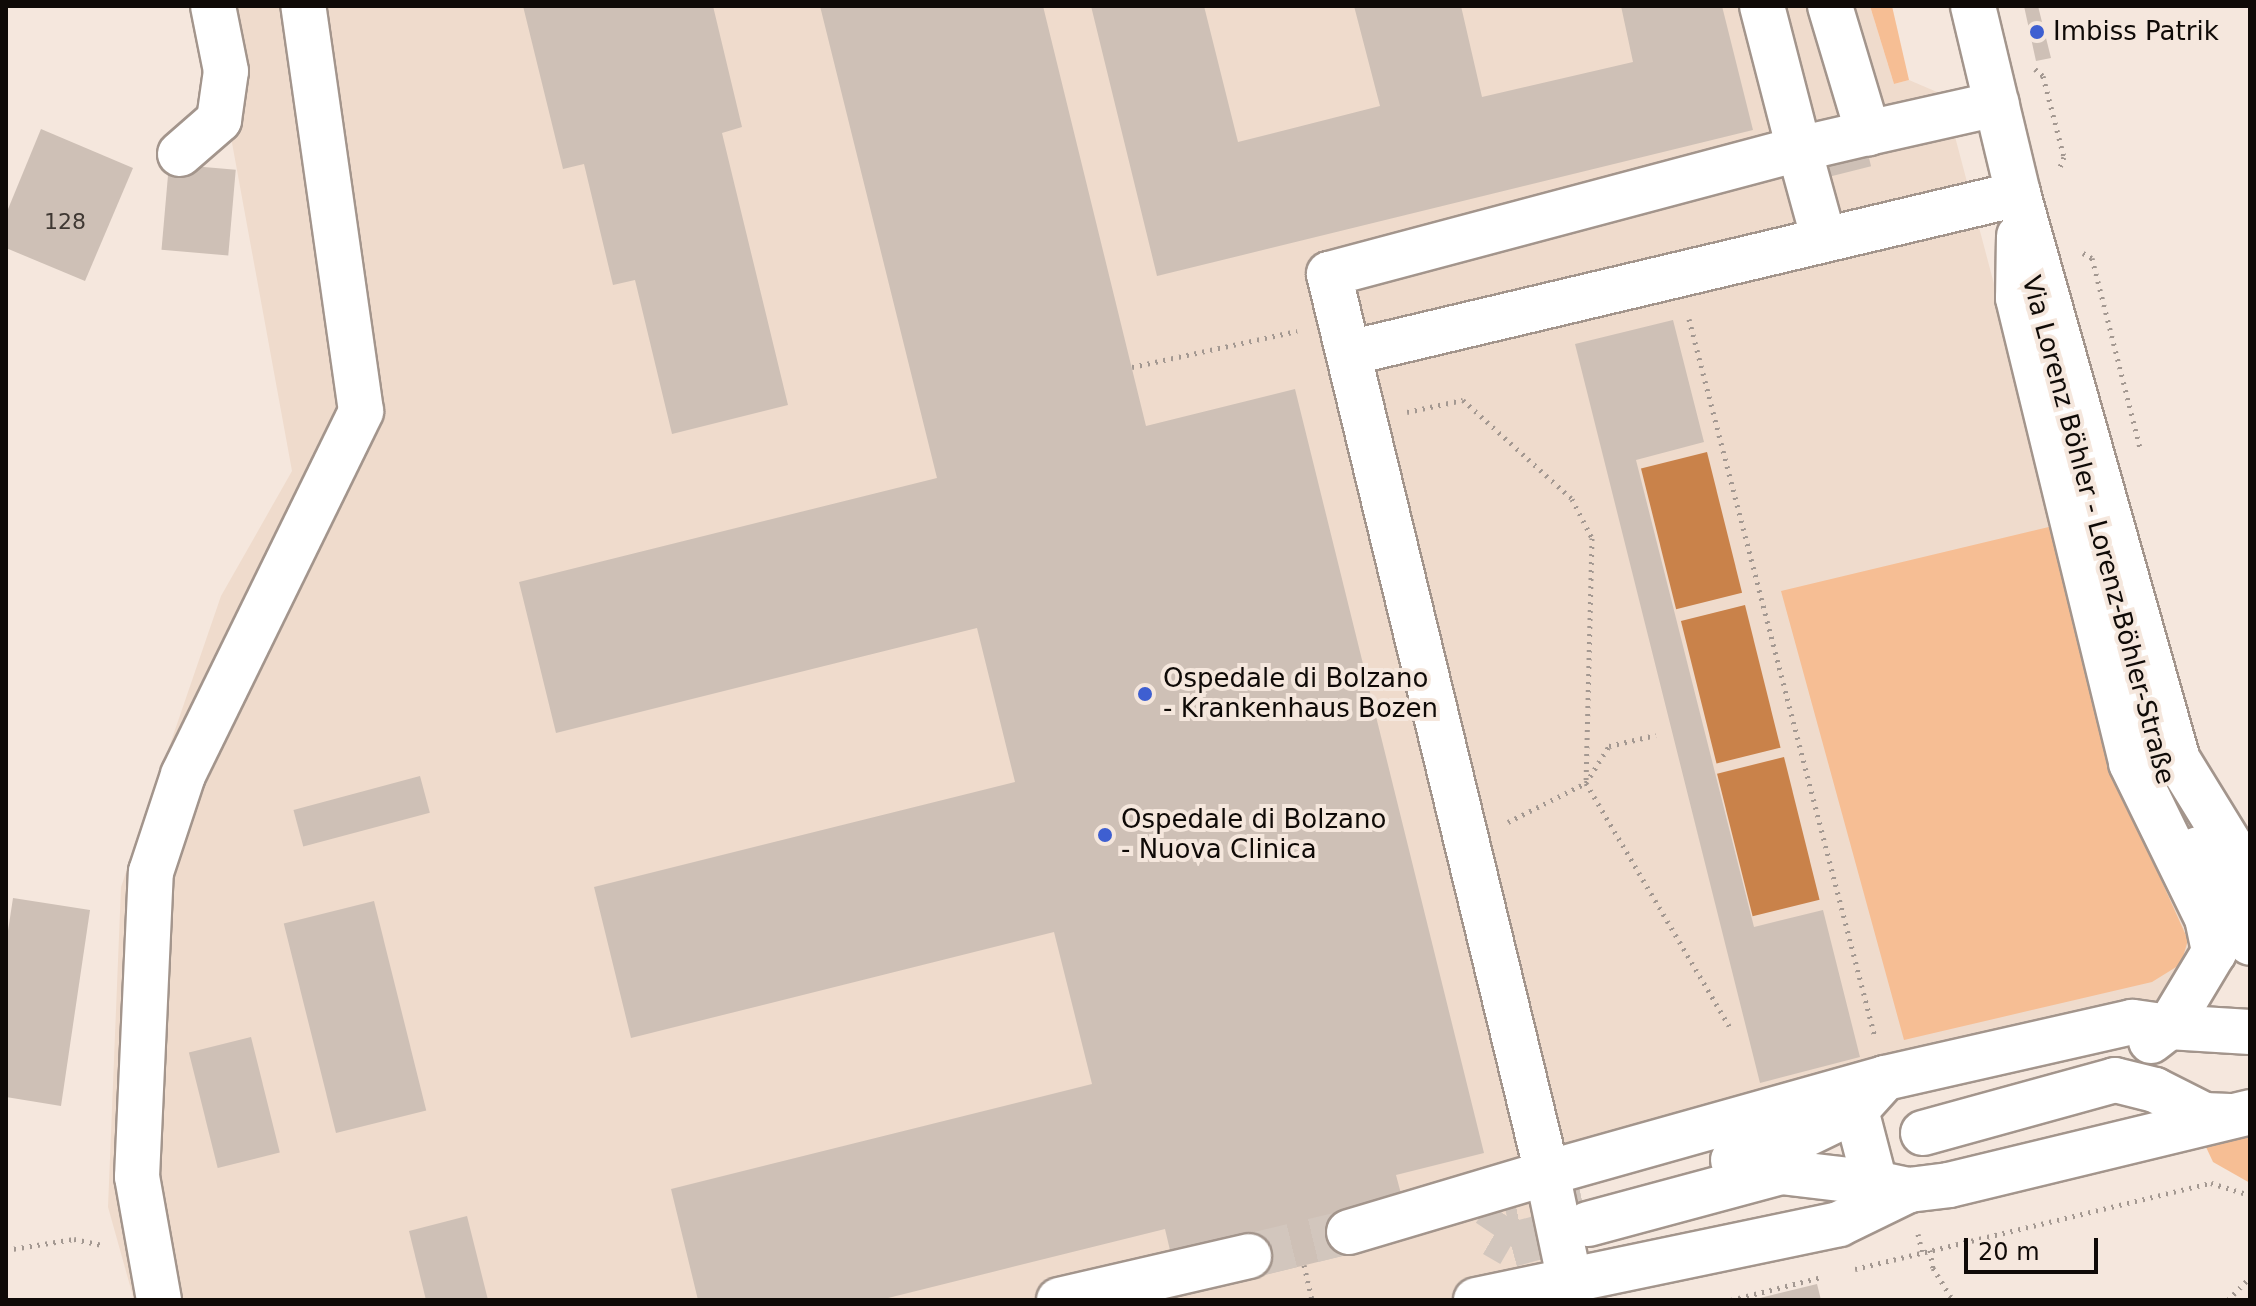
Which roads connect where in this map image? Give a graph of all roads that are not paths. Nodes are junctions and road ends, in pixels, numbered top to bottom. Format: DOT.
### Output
graph roads {
  1 [pos="213,6"];
  2 [pos="303,6"];
  3 [pos="1762,6"];
  4 [pos="1830,6"];
  5 [pos="1973,6"];
  6 [pos="1997,104"];
  7 [pos="1868,133"];
  8 [pos="1799,149"];
  9 [pos="180,154"];
  10 [pos="2018,215"];
  11 [pos="1824,240"];
  12 [pos="1344,338"];
  13 [pos="2250,877"];
  14 [pos="2250,943"];
  15 [pos="2169,1027"];
  16 [pos="2250,1032"];
  17 [pos="1885,1078"];
  18 [pos="2115,1080"];
  19 [pos="1856,1110"];
  20 [pos="2243,1114"];
  21 [pos="1923,1133"];
  22 [pos="1547,1173"];
  23 [pos="1892,1187"];
  24 [pos="1349,1232"];
  25 [pos="1249,1256"];
  26 [pos="1569,1277"];
  27 [pos="159,1300"];
  28 [pos="1059,1300"];
  29 [pos="1476,1300"];
  1 -- 9 [label="main road"];
  2 -- 27 [label="main road"];
  3 -- 8 [label="main road"];
  4 -- 7 [label="main road"];
  5 -- 6 [label="main road, Via Lorenz Böhler - Lorenz-Böhler-Straße"];
  6 -- 7 [label="main road"];
  6 -- 10 [label="main road, Via Lorenz Böhler - Lorenz-Böhler-Straße"];
  7 -- 8 [label="main road"];
  8 -- 11 [label="main road"];
  8 -- 12 [label="main road"];
  10 -- 11 [label="main road"];
  10 -- 13 [label="main road, Via Lorenz Böhler - Lorenz-Böhler-Straße"];
  10 -- 14 [label="main road, Via Lorenz Böhler - Lorenz-Böhler-Straße"];
  10 -- 15 [label="main road"];
  11 -- 12 [label="main road"];
  12 -- 22 [label="main road"];
  15 -- 16 [label="main road"];
  15 -- 17 [label="main road"];
  15 -- 18 [label="main road"];
  17 -- 19 [label="main road"];
  17 -- 22 [label="main road"];
  18 -- 20 [label="main road"];
  18 -- 21 [label="main road"];
  19 -- 23 [label="main road"];
  19 -- 23 [label="main road"];
  20 -- 23 [label="main road"];
  22 -- 24 [label="main road"];
  22 -- 26 [label="main road"];
  23 -- 26 [label="main road"];
  25 -- 28 [label="main road"];
  26 -- 29 [label="main road"];
}
